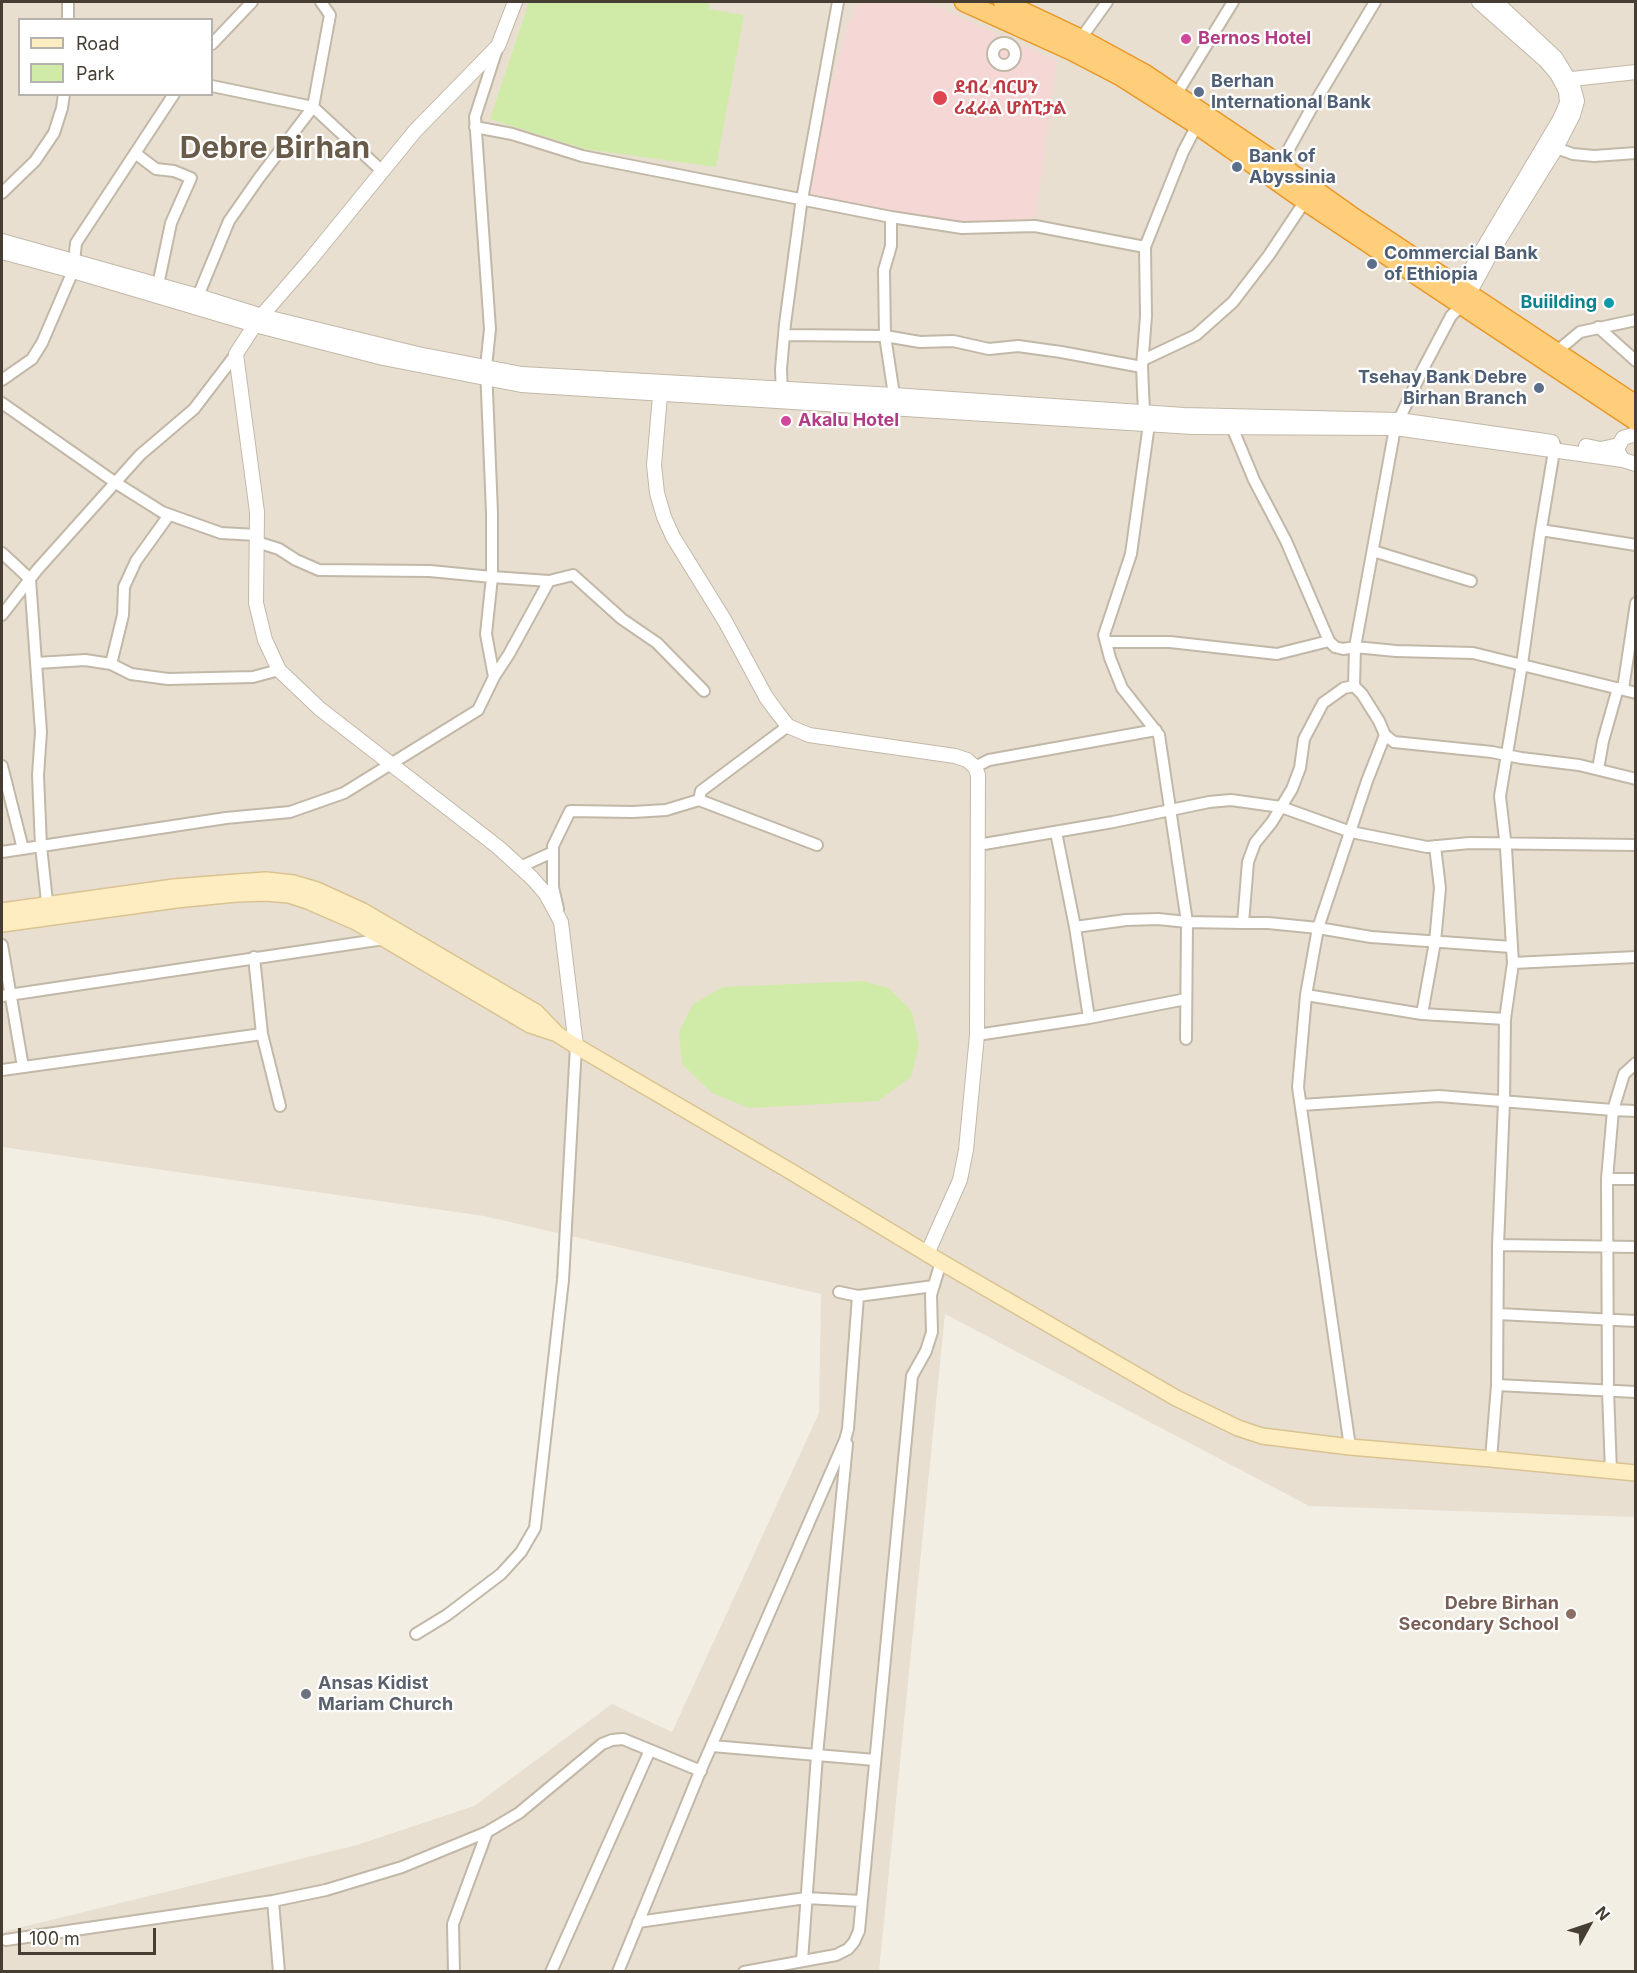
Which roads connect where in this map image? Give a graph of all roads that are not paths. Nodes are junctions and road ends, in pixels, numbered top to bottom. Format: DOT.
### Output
graph roads {
  1 [pos="68,2"];
  2 [pos="252,2"];
  3 [pos="321,2"];
  4 [pos="332,2"];
  5 [pos="514,2"];
  6 [pos="838,2"];
  7 [pos="964,2"];
  8 [pos="1003,2"];
  9 [pos="1107,2"];
  10 [pos="1233,2"];
  11 [pos="1375,2"];
  12 [pos="1479,2"];
  13 [pos="1499,6"];
  14 [pos="330,15"];
  15 [pos="68,18"];
  16 [pos="1014,24"];
  17 [pos="213,43"];
  18 [pos="1008,44"];
  19 [pos="1076,45"];
  20 [pos="498,46"];
  21 [pos="1635,72"];
  22 [pos="1565,80"];
  23 [pos="213,86"];
  24 [pos="64,96"];
  25 [pos="173,96"];
  26 [pos="1172,101"];
  27 [pos="313,106"];
  28 [pos="1197,125"];
  29 [pos="475,127"];
  30 [pos="1556,148"];
  31 [pos="135,153"];
  32 [pos="1635,153"];
  33 [pos="1280,165"];
  34 [pos="382,171"];
  35 [pos="2,193"];
  36 [pos="802,200"];
  37 [pos="1305,201"];
  38 [pos="891,217"];
  39 [pos="2,241"];
  40 [pos="1145,247"];
  41 [pos="2,252"];
  42 [pos="74,266"];
  43 [pos="158,285"];
  44 [pos="198,296"];
  45 [pos="1459,300"];
  46 [pos="258,320"];
  47 [pos="1635,320"];
  48 [pos="1598,327"];
  49 [pos="784,335"];
  50 [pos="885,336"];
  51 [pos="1556,352"];
  52 [pos="236,354"];
  53 [pos="1635,361"];
  54 [pos="1142,364"];
  55 [pos="486,373"];
  56 [pos="2,380"];
  57 [pos="661,388"];
  58 [pos="782,395"];
  59 [pos="894,395"];
  60 [pos="2,403"];
  61 [pos="1635,405"];
  62 [pos="1146,418"];
  63 [pos="1397,424"];
  64 [pos="1232,427"];
  65 [pos="1631,429"];
  66 [pos="1555,447"];
  67 [pos="1629,462"];
  68 [pos="116,483"];
  69 [pos="169,515"];
  70 [pos="1541,530"];
  71 [pos="257,538"];
  72 [pos="1635,545"];
  73 [pos="1374,551"];
  74 [pos="2,553"];
  75 [pos="492,577"];
  76 [pos="30,579"];
  77 [pos="549,581"];
  78 [pos="1471,581"];
  79 [pos="1635,603"];
  80 [pos="2,615"];
  81 [pos="1329,641"];
  82 [pos="1106,642"];
  83 [pos="1355,647"];
  84 [pos="37,663"];
  85 [pos="111,664"];
  86 [pos="1522,664"];
  87 [pos="279,670"];
  88 [pos="494,677"];
  89 [pos="1354,686"];
  90 [pos="1621,689"];
  91 [pos="704,691"];
  92 [pos="1635,693"];
  93 [pos="788,726"];
  94 [pos="1156,730"];
  95 [pos="1385,735"];
  96 [pos="1507,755"];
  97 [pos="390,764"];
  98 [pos="2,766"];
  99 [pos="975,767"];
  100 [pos="1598,769"];
  101 [pos="1635,779"];
  102 [pos="699,800"];
  103 [pos="1281,807"];
  104 [pos="1170,810"];
  105 [pos="1056,832"];
  106 [pos="1351,832"];
  107 [pos="1506,843"];
  108 [pos="1635,844"];
  109 [pos="817,845"];
  110 [pos="978,845"];
  111 [pos="41,846"];
  112 [pos="1436,846"];
  113 [pos="23,849"];
  114 [pos="2,852"];
  115 [pos="553,852"];
  116 [pos="520,867"];
  117 [pos="2,911"];
  118 [pos="48,911"];
  119 [pos="561,922"];
  120 [pos="1187,922"];
  121 [pos="1243,923"];
  122 [pos="2,924"];
  123 [pos="1075,927"];
  124 [pos="1318,928"];
  125 [pos="387,933"];
  126 [pos="1435,942"];
  127 [pos="2,945"];
  128 [pos="1512,947"];
  129 [pos="254,957"];
  130 [pos="1635,957"];
  131 [pos="1513,963"];
  132 [pos="6,995"];
  133 [pos="1306,995"];
  134 [pos="1186,999"];
  135 [pos="1422,1014"];
  136 [pos="1089,1018"];
  137 [pos="1505,1019"];
  138 [pos="262,1034"];
  139 [pos="976,1035"];
  140 [pos="1186,1039"];
  141 [pos="576,1046"];
  142 [pos="1635,1063"];
  143 [pos="23,1067"];
  144 [pos="2,1070"];
  145 [pos="1504,1102"];
  146 [pos="1301,1105"];
  147 [pos="280,1106"];
  148 [pos="1613,1110"];
  149 [pos="1635,1111"];
  150 [pos="1607,1179"];
  151 [pos="1635,1179"];
  152 [pos="1497,1245"];
  153 [pos="1607,1247"];
  154 [pos="1635,1247"];
  155 [pos="927,1254"];
  156 [pos="940,1262"];
  157 [pos="934,1286"];
  158 [pos="839,1292"];
  159 [pos="858,1296"];
  160 [pos="1497,1314"];
  161 [pos="1608,1321"];
  162 [pos="1635,1321"];
  163 [pos="1497,1385"];
  164 [pos="1608,1391"];
  165 [pos="1635,1392"];
  166 [pos="848,1429"];
  167 [pos="1350,1448"];
  168 [pos="1491,1459"];
  169 [pos="1611,1472"];
  170 [pos="1635,1473"];
  171 [pos="416,1634"];
  172 [pos="712,1746"];
  173 [pos="650,1750"];
  174 [pos="818,1755"];
  175 [pos="875,1760"];
  176 [pos="701,1771"];
  177 [pos="487,1832"];
  178 [pos="807,1898"];
  179 [pos="273,1901"];
  180 [pos="861,1901"];
  181 [pos="638,1922"];
  182 [pos="6,1940"];
  183 [pos="802,1961"];
  184 [pos="279,1971"];
  185 [pos="454,1971"];
  186 [pos="551,1971"];
  187 [pos="618,1971"];
  188 [pos="744,1971"];
  1 -- 15 [label="street"];
  2 -- 17 [label="street"];
  3 -- 14 [label="street"];
  4 -- 14 [label="street"];
  5 -- 20 [label="street"];
  6 -- 36 [label="street"];
  7 -- 16 [label="highway"];
  8 -- 19 [label="highway"];
  9 -- 19 [label="street"];
  10 -- 26 [label="street"];
  11 -- 33 [label="street"];
  12 -- 13 [label="street"];
  13 -- 22 [label="street"];
  14 -- 27 [label="street"];
  16 -- 18 [label="street"];
  16 -- 19 [label="highway"];
  19 -- 26 [label="highway"];
  20 -- 29 [label="street"];
  20 -- 34 [label="street"];
  21 -- 22 [label="street"];
  22 -- 30 [label="street"];
  22 -- 45 [label="street"];
  23 -- 27 [label="street"];
  24 -- 35 [label="street"];
  25 -- 31 [label="street"];
  26 -- 28 [label="highway"];
  26 -- 33 [label="highway"];
  27 -- 34 [label="street"];
  27 -- 44 [label="street"];
  28 -- 37 [label="highway"];
  28 -- 40 [label="street"];
  29 -- 36 [label="street"];
  29 -- 55 [label="street"];
  30 -- 32 [label="street"];
  30 -- 45 [label="street"];
  31 -- 42 [label="street"];
  31 -- 43 [label="street"];
  33 -- 45 [label="highway"];
  34 -- 46 [label="street"];
  36 -- 38 [label="street"];
  36 -- 49 [label="street"];
  37 -- 45 [label="highway"];
  37 -- 54 [label="street"];
  38 -- 40 [label="street"];
  38 -- 50 [label="street"];
  39 -- 42 [label="street"];
  40 -- 54 [label="street"];
  41 -- 42 [label="street"];
  42 -- 43 [label="street"];
  42 -- 46 [label="street"];
  42 -- 56 [label="street"];
  43 -- 44 [label="street"];
  44 -- 46 [label="street"];
  45 -- 51 [label="highway"];
  45 -- 63 [label="street"];
  45 -- 65 [label="highway"];
  46 -- 52 [label="street"];
  46 -- 55 [label="street"];
  47 -- 48 [label="street"];
  48 -- 51 [label="street"];
  48 -- 53 [label="street"];
  49 -- 50 [label="street"];
  49 -- 58 [label="street"];
  50 -- 54 [label="street"];
  50 -- 59 [label="street"];
  51 -- 61 [label="highway"];
  52 -- 68 [label="street"];
  52 -- 71 [label="street"];
  54 -- 62 [label="street"];
  55 -- 57 [label="street"];
  55 -- 75 [label="street"];
  57 -- 58 [label="street"];
  57 -- 93 [label="street"];
  58 -- 59 [label="street"];
  58 -- 62 [label="street"];
  59 -- 62 [label="street"];
  60 -- 68 [label="street"];
  62 -- 63 [label="street"];
  62 -- 64 [label="street"];
  62 -- 82 [label="street"];
  63 -- 64 [label="street"];
  63 -- 66 [label="street"];
  63 -- 73 [label="street"];
  64 -- 81 [label="street"];
  65 -- 66 [label="street"];
  65 -- 67 [label="street"];
  66 -- 67 [label="street"];
  66 -- 70 [label="street"];
  68 -- 69 [label="street"];
  68 -- 76 [label="street"];
  69 -- 71 [label="street"];
  69 -- 85 [label="street"];
  70 -- 72 [label="street"];
  70 -- 86 [label="street"];
  71 -- 75 [label="street"];
  71 -- 87 [label="street"];
  73 -- 78 [label="street"];
  73 -- 83 [label="street"];
  74 -- 76 [label="street"];
  75 -- 77 [label="street"];
  75 -- 88 [label="street"];
  76 -- 80 [label="street"];
  76 -- 84 [label="street"];
  77 -- 88 [label="street"];
  77 -- 91 [label="street"];
  79 -- 90 [label="street"];
  81 -- 82 [label="street"];
  81 -- 83 [label="street"];
  82 -- 94 [label="street"];
  83 -- 86 [label="street"];
  83 -- 89 [label="street"];
  84 -- 85 [label="street"];
  84 -- 111 [label="street"];
  85 -- 87 [label="street"];
  86 -- 90 [label="street"];
  86 -- 96 [label="street"];
  87 -- 97 [label="street"];
  88 -- 97 [label="street"];
  89 -- 95 [label="street"];
  89 -- 103 [label="street"];
  90 -- 92 [label="street"];
  90 -- 100 [label="street"];
  93 -- 99 [label="street"];
  93 -- 102 [label="street"];
  94 -- 99 [label="street"];
  94 -- 104 [label="street"];
  95 -- 96 [label="street"];
  95 -- 106 [label="street"];
  96 -- 100 [label="street"];
  96 -- 107 [label="street"];
  97 -- 111 [label="street"];
  97 -- 116 [label="street"];
  98 -- 113 [label="street"];
  99 -- 110 [label="street"];
  100 -- 101 [label="street"];
  102 -- 109 [label="street"];
  102 -- 115 [label="street"];
  103 -- 104 [label="street"];
  103 -- 106 [label="street"];
  103 -- 121 [label="street"];
  104 -- 105 [label="street"];
  104 -- 120 [label="street"];
  105 -- 110 [label="street"];
  105 -- 123 [label="street"];
  106 -- 112 [label="street"];
  106 -- 124 [label="street"];
  107 -- 108 [label="street"];
  107 -- 112 [label="street"];
  107 -- 128 [label="street"];
  110 -- 139 [label="street"];
  111 -- 113 [label="street"];
  111 -- 118 [label="street"];
  112 -- 126 [label="street"];
  113 -- 114 [label="street"];
  115 -- 116 [label="street"];
  115 -- 119 [label="street"];
  116 -- 119 [label="street"];
  117 -- 118 [label="main road"];
  118 -- 122 [label="main road"];
  118 -- 125 [label="main road"];
  119 -- 141 [label="street"];
  120 -- 121 [label="street"];
  120 -- 123 [label="street"];
  120 -- 134 [label="street"];
  121 -- 124 [label="street"];
  123 -- 136 [label="street"];
  124 -- 126 [label="street"];
  124 -- 133 [label="street"];
  125 -- 129 [label="street"];
  125 -- 141 [label="main road"];
  126 -- 128 [label="street"];
  126 -- 135 [label="street"];
  127 -- 132 [label="street"];
  128 -- 131 [label="street"];
  129 -- 132 [label="street"];
  129 -- 138 [label="street"];
  130 -- 131 [label="street"];
  131 -- 137 [label="street"];
  132 -- 143 [label="street"];
  133 -- 135 [label="street"];
  133 -- 146 [label="street"];
  134 -- 136 [label="street"];
  134 -- 140 [label="street"];
  135 -- 137 [label="street"];
  136 -- 139 [label="street"];
  137 -- 145 [label="street"];
  138 -- 143 [label="street"];
  138 -- 147 [label="street"];
  139 -- 155 [label="street"];
  141 -- 155 [label="main road"];
  141 -- 171 [label="street"];
  142 -- 148 [label="street"];
  143 -- 144 [label="street"];
  145 -- 146 [label="street"];
  145 -- 148 [label="street"];
  145 -- 152 [label="street"];
  146 -- 167 [label="street"];
  148 -- 149 [label="street"];
  148 -- 150 [label="street"];
  150 -- 151 [label="street"];
  150 -- 153 [label="street"];
  152 -- 153 [label="street"];
  152 -- 160 [label="street"];
  153 -- 154 [label="street"];
  153 -- 161 [label="street"];
  155 -- 156 [label="main road"];
  156 -- 157 [label="street"];
  156 -- 167 [label="main road"];
  157 -- 159 [label="street"];
  157 -- 175 [label="street"];
  158 -- 159 [label="street"];
  159 -- 166 [label="street"];
  160 -- 161 [label="street"];
  160 -- 163 [label="street"];
  161 -- 162 [label="street"];
  161 -- 164 [label="street"];
  163 -- 164 [label="street"];
  163 -- 168 [label="street"];
  164 -- 165 [label="street"];
  164 -- 169 [label="street"];
  166 -- 172 [label="street"];
  166 -- 174 [label="street"];
  167 -- 168 [label="main road"];
  168 -- 169 [label="main road"];
  169 -- 170 [label="main road"];
  172 -- 174 [label="street"];
  172 -- 176 [label="street"];
  173 -- 176 [label="street"];
  173 -- 177 [label="street"];
  173 -- 186 [label="street"];
  174 -- 175 [label="street"];
  174 -- 178 [label="street"];
  175 -- 180 [label="street"];
  176 -- 181 [label="street"];
  177 -- 179 [label="street"];
  177 -- 185 [label="street"];
  178 -- 180 [label="street"];
  178 -- 181 [label="street"];
  178 -- 183 [label="street"];
  179 -- 182 [label="street"];
  179 -- 184 [label="street"];
  180 -- 183 [label="street"];
  181 -- 187 [label="street"];
  183 -- 188 [label="street"];
}
